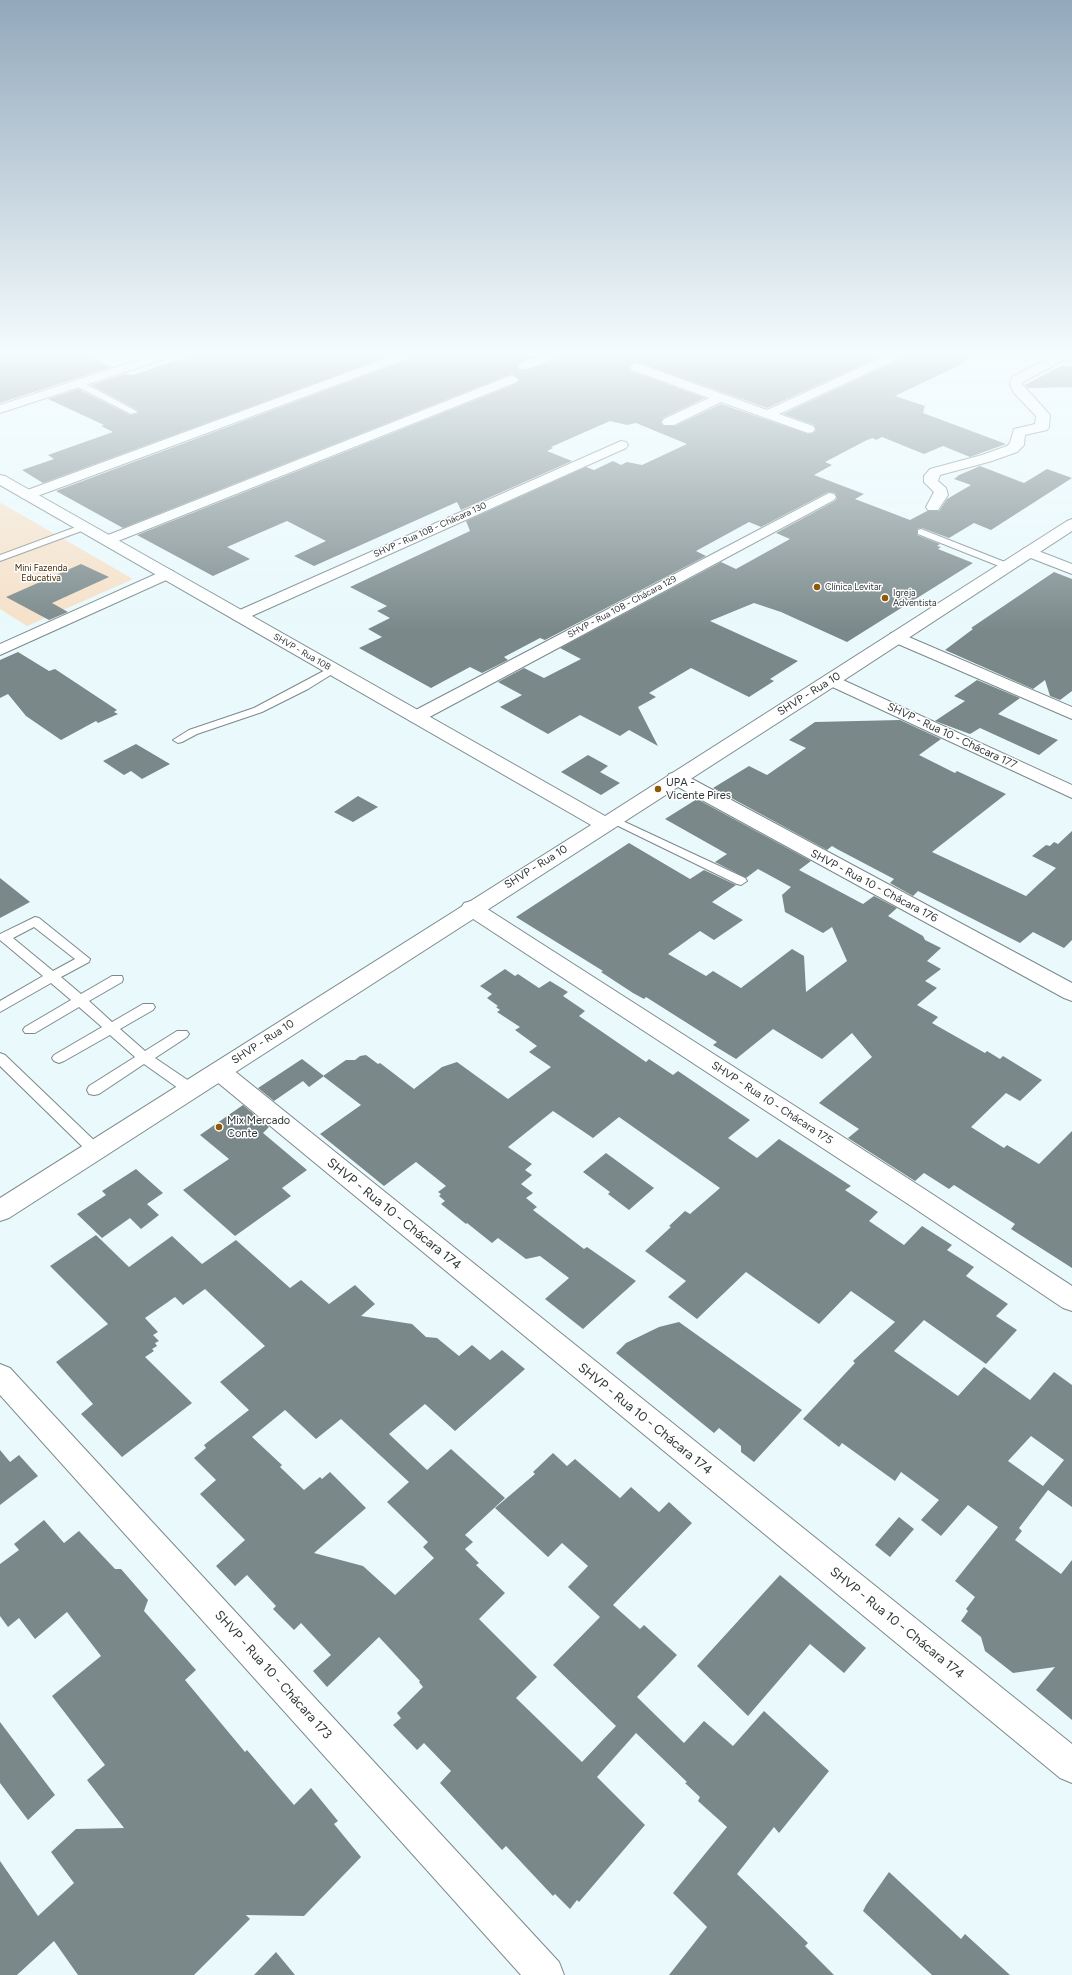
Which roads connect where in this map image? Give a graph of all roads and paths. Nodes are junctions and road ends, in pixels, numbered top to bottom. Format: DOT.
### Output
graph roads {
  1 [pos="153,448"];
  2 [pos="338,448"];
  3 [pos="614,448"];
  4 [pos="1013,448"];
  5 [pos="0,479"];
  6 [pos="27,495"];
  7 [pos="829,497"];
  8 [pos="933,507"];
  9 [pos="1072,524"];
  10 [pos="84,527"];
  11 [pos="921,532"];
  12 [pos="108,540"];
  13 [pos="1028,552"];
  14 [pos="0,558"];
  15 [pos="1007,566"];
  16 [pos="1072,569"];
  17 [pos="167,574"];
  18 [pos="238,616"];
  19 [pos="897,638"];
  20 [pos="0,650"];
  21 [pos="333,669"];
  22 [pos="832,680"];
  23 [pos="1072,714"];
  24 [pos="416,717"];
  25 [pos="178,740"];
  26 [pos="676,778"];
  27 [pos="1072,792"];
  28 [pos="608,821"];
  29 [pos="741,881"];
  30 [pos="471,908"];
  31 [pos="52,977"];
  32 [pos="117,979"];
  33 [pos="1072,993"];
  34 [pos="79,1000"];
  35 [pos="0,1007"];
  36 [pos="148,1007"];
  37 [pos="111,1028"];
  38 [pos="30,1030"];
  39 [pos="182,1034"];
  40 [pos="0,1058"];
  41 [pos="60,1058"];
  42 [pos="145,1058"];
  43 [pos="219,1071"];
  44 [pos="190,1089"];
  45 [pos="94,1090"];
  46 [pos="95,1150"];
  47 [pos="0,1211"];
  48 [pos="1072,1300"];
  49 [pos="0,1376"];
  50 [pos="1072,1766"];
  51 [pos="546,1975"];
  1 -- 6 [label="street"];
  2 -- 12 [label="street"];
  3 -- 18 [label="street, SHVP - Rua 10B - Chácara 130"];
  4 -- 8 [label="street"];
  5 -- 6 [label="street, SHVP - Rua 10B"];
  6 -- 10 [label="street, SHVP - Rua 10B"];
  7 -- 24 [label="street, SHVP - Rua 10B - Chácara 129"];
  9 -- 13 [label="street, SHVP - Rua 10"];
  10 -- 12 [label="street, SHVP - Rua 10B"];
  10 -- 14 [label="lane"];
  11 -- 15 [label="lane"];
  12 -- 17 [label="street, SHVP - Rua 10B"];
  13 -- 15 [label="street, SHVP - Rua 10"];
  13 -- 16 [label="street"];
  15 -- 19 [label="street, SHVP - Rua 10"];
  17 -- 18 [label="street, SHVP - Rua 10B"];
  17 -- 20 [label="street"];
  18 -- 21 [label="street, SHVP - Rua 10B"];
  19 -- 22 [label="street, SHVP - Rua 10"];
  19 -- 23 [label="street"];
  21 -- 24 [label="street, SHVP - Rua 10B"];
  21 -- 25 [label="lane"];
  22 -- 26 [label="street, SHVP - Rua 10"];
  22 -- 27 [label="street, SHVP - Rua 10 - Chácara 177"];
  24 -- 28 [label="street, SHVP - Rua 10B"];
  26 -- 28 [label="street, SHVP - Rua 10"];
  26 -- 33 [label="street, SHVP - Rua 10 - Chácara 176"];
  28 -- 29 [label="lane"];
  28 -- 30 [label="street, SHVP - Rua 10"];
  30 -- 43 [label="street, SHVP - Rua 10"];
  30 -- 48 [label="street, SHVP - Rua 10 - Chácara 175"];
  31 -- 31 [label="lane"];
  31 -- 34 [label="lane"];
  31 -- 35 [label="lane"];
  32 -- 34 [label="lane"];
  34 -- 37 [label="lane"];
  34 -- 38 [label="lane"];
  36 -- 37 [label="lane"];
  37 -- 41 [label="lane"];
  37 -- 42 [label="lane"];
  39 -- 42 [label="lane"];
  40 -- 46 [label="lane"];
  42 -- 44 [label="lane"];
  42 -- 45 [label="lane"];
  43 -- 44 [label="street, SHVP - Rua 10"];
  43 -- 50 [label="street, SHVP - Rua 10 - Chácara 174"];
  44 -- 46 [label="street, SHVP - Rua 10"];
  46 -- 47 [label="street, SHVP - Rua 10"];
  49 -- 51 [label="street, SHVP - Rua 10 - Chácara 173"];
}
